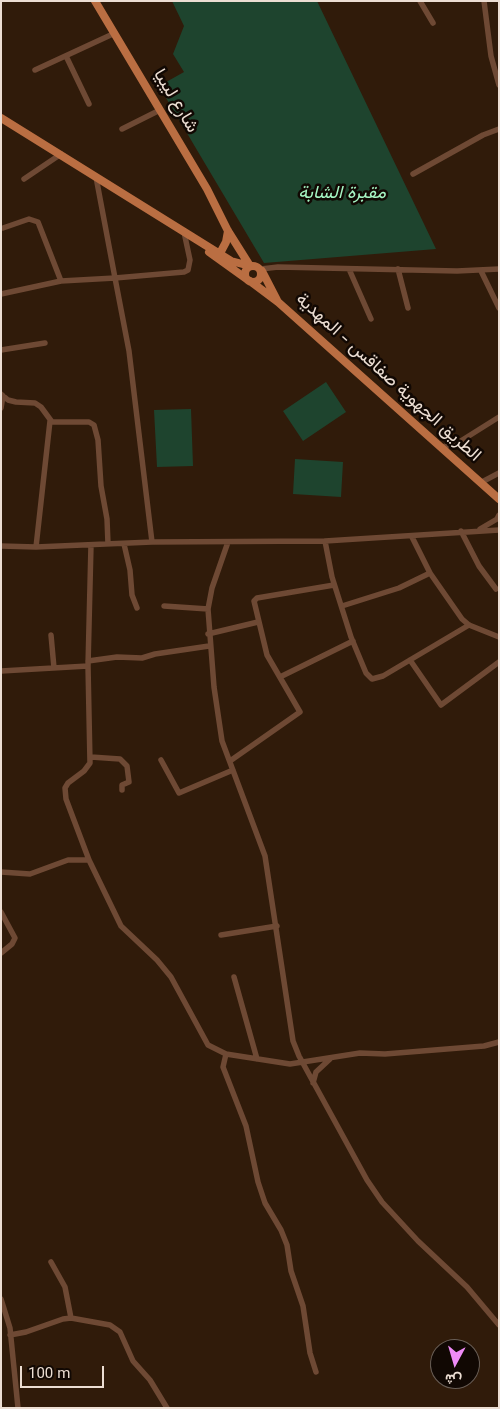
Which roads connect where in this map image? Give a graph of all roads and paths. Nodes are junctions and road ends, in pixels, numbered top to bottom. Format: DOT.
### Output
graph roads {
  1 [pos="95,1"];
  2 [pos="420,1"];
  3 [pos="484,1"];
  4 [pos="433,23"];
  5 [pos="114,33"];
  6 [pos="66,56"];
  7 [pos="35,70"];
  8 [pos="499,84"];
  9 [pos="89,104"];
  10 [pos="160,110"];
  11 [pos="1,118"];
  12 [pos="122,128"];
  13 [pos="499,129"];
  14 [pos="60,154"];
  15 [pos="413,174"];
  16 [pos="96,176"];
  17 [pos="24,179"];
  18 [pos="224,220"];
  19 [pos="3,228"];
  20 [pos="228,231"];
  21 [pos="184,232"];
  22 [pos="219,256"];
  23 [pos="257,268"];
  24 [pos="349,269"];
  25 [pos="398,269"];
  26 [pos="499,269"];
  27 [pos="481,271"];
  28 [pos="115,278"];
  29 [pos="249,281"];
  30 [pos="61,282"];
  31 [pos="1,294"];
  32 [pos="278,302"];
  33 [pos="408,308"];
  34 [pos="499,308"];
  35 [pos="371,319"];
  36 [pos="45,343"];
  37 [pos="1,350"];
  38 [pos="2,395"];
  39 [pos="1,408"];
  40 [pos="499,417"];
  41 [pos="50,421"];
  42 [pos="442,447"];
  43 [pos="499,473"];
  44 [pos="480,483"];
  45 [pos="498,498"];
  46 [pos="499,506"];
  47 [pos="499,515"];
  48 [pos="499,524"];
  49 [pos="485,527"];
  50 [pos="473,530"];
  51 [pos="499,530"];
  52 [pos="461,531"];
  53 [pos="412,537"];
  54 [pos="325,541"];
  55 [pos="152,542"];
  56 [pos="228,542"];
  57 [pos="108,544"];
  58 [pos="124,544"];
  59 [pos="91,545"];
  60 [pos="1,546"];
  61 [pos="36,547"];
  62 [pos="430,573"];
  63 [pos="334,585"];
  64 [pos="496,589"];
  65 [pos="164,606"];
  66 [pos="342,606"];
  67 [pos="137,608"];
  68 [pos="208,609"];
  69 [pos="258,622"];
  70 [pos="469,625"];
  71 [pos="208,634"];
  72 [pos="51,635"];
  73 [pos="499,637"];
  74 [pos="352,641"];
  75 [pos="209,646"];
  76 [pos="410,660"];
  77 [pos="499,662"];
  78 [pos="88,664"];
  79 [pos="54,668"];
  80 [pos="1,671"];
  81 [pos="280,677"];
  82 [pos="90,757"];
  83 [pos="161,760"];
  84 [pos="230,761"];
  85 [pos="233,770"];
  86 [pos="122,790"];
  87 [pos="89,860"];
  88 [pos="1,872"];
  89 [pos="1,912"];
  90 [pos="277,926"];
  91 [pos="221,935"];
  92 [pos="1,953"];
  93 [pos="234,977"];
  94 [pos="499,1042"];
  95 [pos="226,1054"];
  96 [pos="331,1058"];
  97 [pos="257,1059"];
  98 [pos="303,1062"];
  99 [pos="313,1083"];
  100 [pos="52,1262"];
  101 [pos="1,1299"];
  102 [pos="71,1318"];
  103 [pos="498,1323"];
  104 [pos="10,1336"];
  105 [pos="316,1372"];
  106 [pos="18,1408"];
  107 [pos="168,1408"];
  1 -- 5 [label="main road, شارع ليبيا"];
  2 -- 4 [label="street"];
  3 -- 8 [label="street"];
  5 -- 6 [label="street"];
  5 -- 10 [label="main road, شارع ليبيا"];
  6 -- 7 [label="street"];
  6 -- 9 [label="street"];
  10 -- 12 [label="street"];
  10 -- 18 [label="main road, شارع ليبيا"];
  11 -- 14 [label="main road, الطريق الجهوية صفاقس - المهدية"];
  13 -- 15 [label="street"];
  14 -- 16 [label="main road, الطريق الجهوية صفاقس - المهدية"];
  14 -- 17 [label="street"];
  16 -- 21 [label="main road, الطريق الجهوية صفاقس - المهدية"];
  16 -- 28 [label="street"];
  18 -- 20 [label="main road, شارع ليبيا"];
  18 -- 23 [label="main road, شارع ليبيا"];
  19 -- 30 [label="street"];
  20 -- 22 [label="main road"];
  20 -- 23 [label="main road, شارع ليبيا"];
  21 -- 22 [label="main road, الطريق الجهوية صفاقس - المهدية"];
  21 -- 28 [label="street"];
  22 -- 23 [label="main road, الطريق الجهوية صفاقس - المهدية"];
  22 -- 29 [label="main road, الطريق الجهوية صفاقس - المهدية"];
  23 -- 24 [label="street"];
  23 -- 29 [label="main road"];
  23 -- 29 [label="main road"];
  23 -- 32 [label="main road, الطريق الجهوية صفاقس - المهدية"];
  24 -- 25 [label="street"];
  24 -- 35 [label="street"];
  25 -- 27 [label="street"];
  25 -- 33 [label="street"];
  26 -- 27 [label="street"];
  27 -- 34 [label="street"];
  28 -- 30 [label="street"];
  28 -- 55 [label="street"];
  29 -- 32 [label="main road, الطريق الجهوية صفاقس - المهدية"];
  30 -- 31 [label="street"];
  32 -- 42 [label="main road, الطريق الجهوية صفاقس - المهدية"];
  36 -- 37 [label="street"];
  38 -- 39 [label="street"];
  38 -- 41 [label="street"];
  40 -- 42 [label="street"];
  41 -- 57 [label="street"];
  41 -- 61 [label="street"];
  42 -- 44 [label="main road, الطريق الجهوية صفاقس - المهدية"];
  43 -- 44 [label="street"];
  44 -- 45 [label="main road, الطريق الجهوية صفاقس - المهدية"];
  45 -- 46 [label="street"];
  47 -- 49 [label="street"];
  48 -- 49 [label="street"];
  49 -- 50 [label="street"];
  50 -- 51 [label="street"];
  50 -- 52 [label="street"];
  52 -- 53 [label="street"];
  52 -- 64 [label="street"];
  53 -- 54 [label="street"];
  53 -- 62 [label="street"];
  54 -- 56 [label="street"];
  54 -- 63 [label="street"];
  55 -- 56 [label="street"];
  55 -- 58 [label="street"];
  56 -- 68 [label="street"];
  57 -- 58 [label="street"];
  57 -- 59 [label="street"];
  58 -- 67 [label="street"];
  59 -- 61 [label="street"];
  59 -- 78 [label="street"];
  60 -- 61 [label="street"];
  62 -- 66 [label="street"];
  62 -- 70 [label="street"];
  63 -- 66 [label="street"];
  63 -- 69 [label="street"];
  65 -- 68 [label="street"];
  66 -- 74 [label="street"];
  68 -- 71 [label="street"];
  69 -- 71 [label="street"];
  69 -- 81 [label="street"];
  70 -- 73 [label="street"];
  70 -- 76 [label="street"];
  71 -- 75 [label="street"];
  72 -- 79 [label="street"];
  74 -- 76 [label="street"];
  74 -- 81 [label="street"];
  75 -- 78 [label="street"];
  75 -- 84 [label="street"];
  76 -- 77 [label="street"];
  78 -- 79 [label="street"];
  78 -- 82 [label="street"];
  79 -- 80 [label="street"];
  81 -- 84 [label="street"];
  82 -- 86 [label="street"];
  82 -- 87 [label="street"];
  83 -- 85 [label="street"];
  84 -- 85 [label="street"];
  85 -- 90 [label="street"];
  87 -- 88 [label="street"];
  87 -- 95 [label="street"];
  89 -- 92 [label="street"];
  90 -- 91 [label="street"];
  90 -- 98 [label="street"];
  93 -- 97 [label="street"];
  94 -- 96 [label="street"];
  95 -- 97 [label="street"];
  95 -- 105 [label="street"];
  96 -- 98 [label="street"];
  96 -- 99 [label="street"];
  97 -- 98 [label="street"];
  98 -- 99 [label="street"];
  99 -- 103 [label="street"];
  100 -- 102 [label="street"];
  101 -- 104 [label="street"];
  102 -- 104 [label="street"];
  102 -- 107 [label="street"];
  104 -- 106 [label="street"];
}
